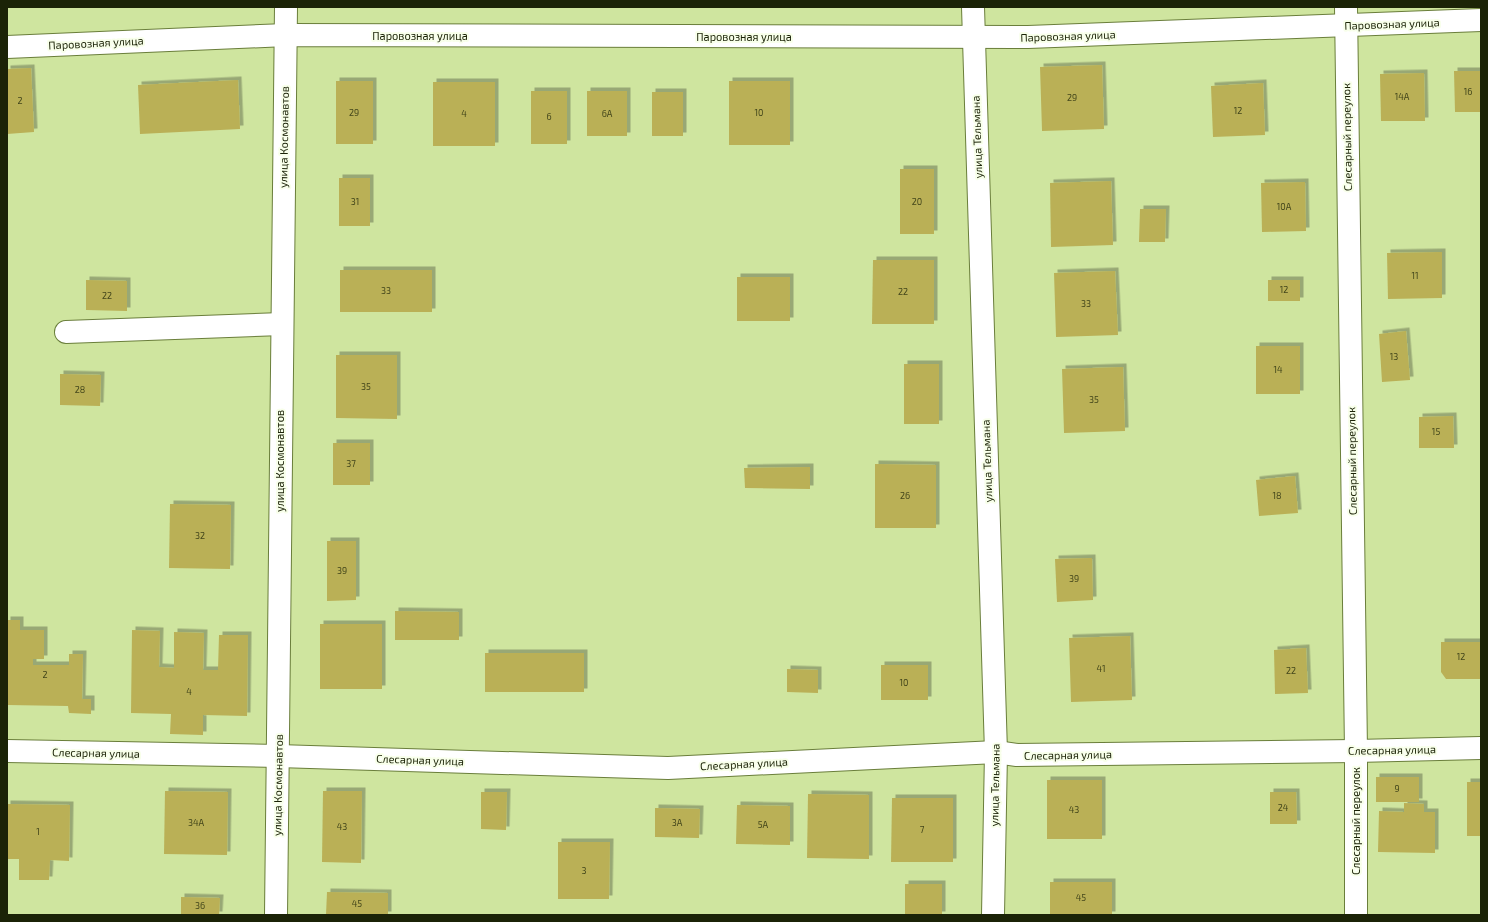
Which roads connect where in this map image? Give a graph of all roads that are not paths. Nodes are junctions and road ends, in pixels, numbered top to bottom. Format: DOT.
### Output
graph roads {
  1 [pos="286,7"];
  2 [pos="973,7"];
  3 [pos="1346,16"];
  4 [pos="1481,20"];
  5 [pos="286,35"];
  6 [pos="974,38"];
  7 [pos="7,47"];
  8 [pos="282,324"];
  9 [pos="66,332"];
  10 [pos="1481,748"];
  11 [pos="7,751"];
  12 [pos="1356,751"];
  13 [pos="996,752"];
  14 [pos="278,756"];
  15 [pos="276,915"];
  16 [pos="993,915"];
  17 [pos="1356,915"];
  1 -- 5 [label="street, улица Космонавтов"];
  2 -- 6 [label="street, улица Тельмана"];
  3 -- 4 [label="street, Паровозная улица"];
  3 -- 6 [label="street, Паровозная улица"];
  3 -- 12 [label="street, Слесарный переулок"];
  5 -- 6 [label="street, Паровозная улица"];
  5 -- 7 [label="street, Паровозная улица"];
  5 -- 8 [label="street, улица Космонавтов"];
  6 -- 13 [label="street, улица Тельмана"];
  8 -- 9 [label="street"];
  8 -- 14 [label="street, улица Космонавтов"];
  10 -- 12 [label="street, Слесарная улица"];
  11 -- 14 [label="street, Слесарная улица"];
  12 -- 13 [label="street, Слесарная улица"];
  12 -- 17 [label="street, Слесарный переулок"];
  13 -- 14 [label="street, Слесарная улица"];
  13 -- 16 [label="street, улица Тельмана"];
  14 -- 15 [label="street, улица Космонавтов"];
}
